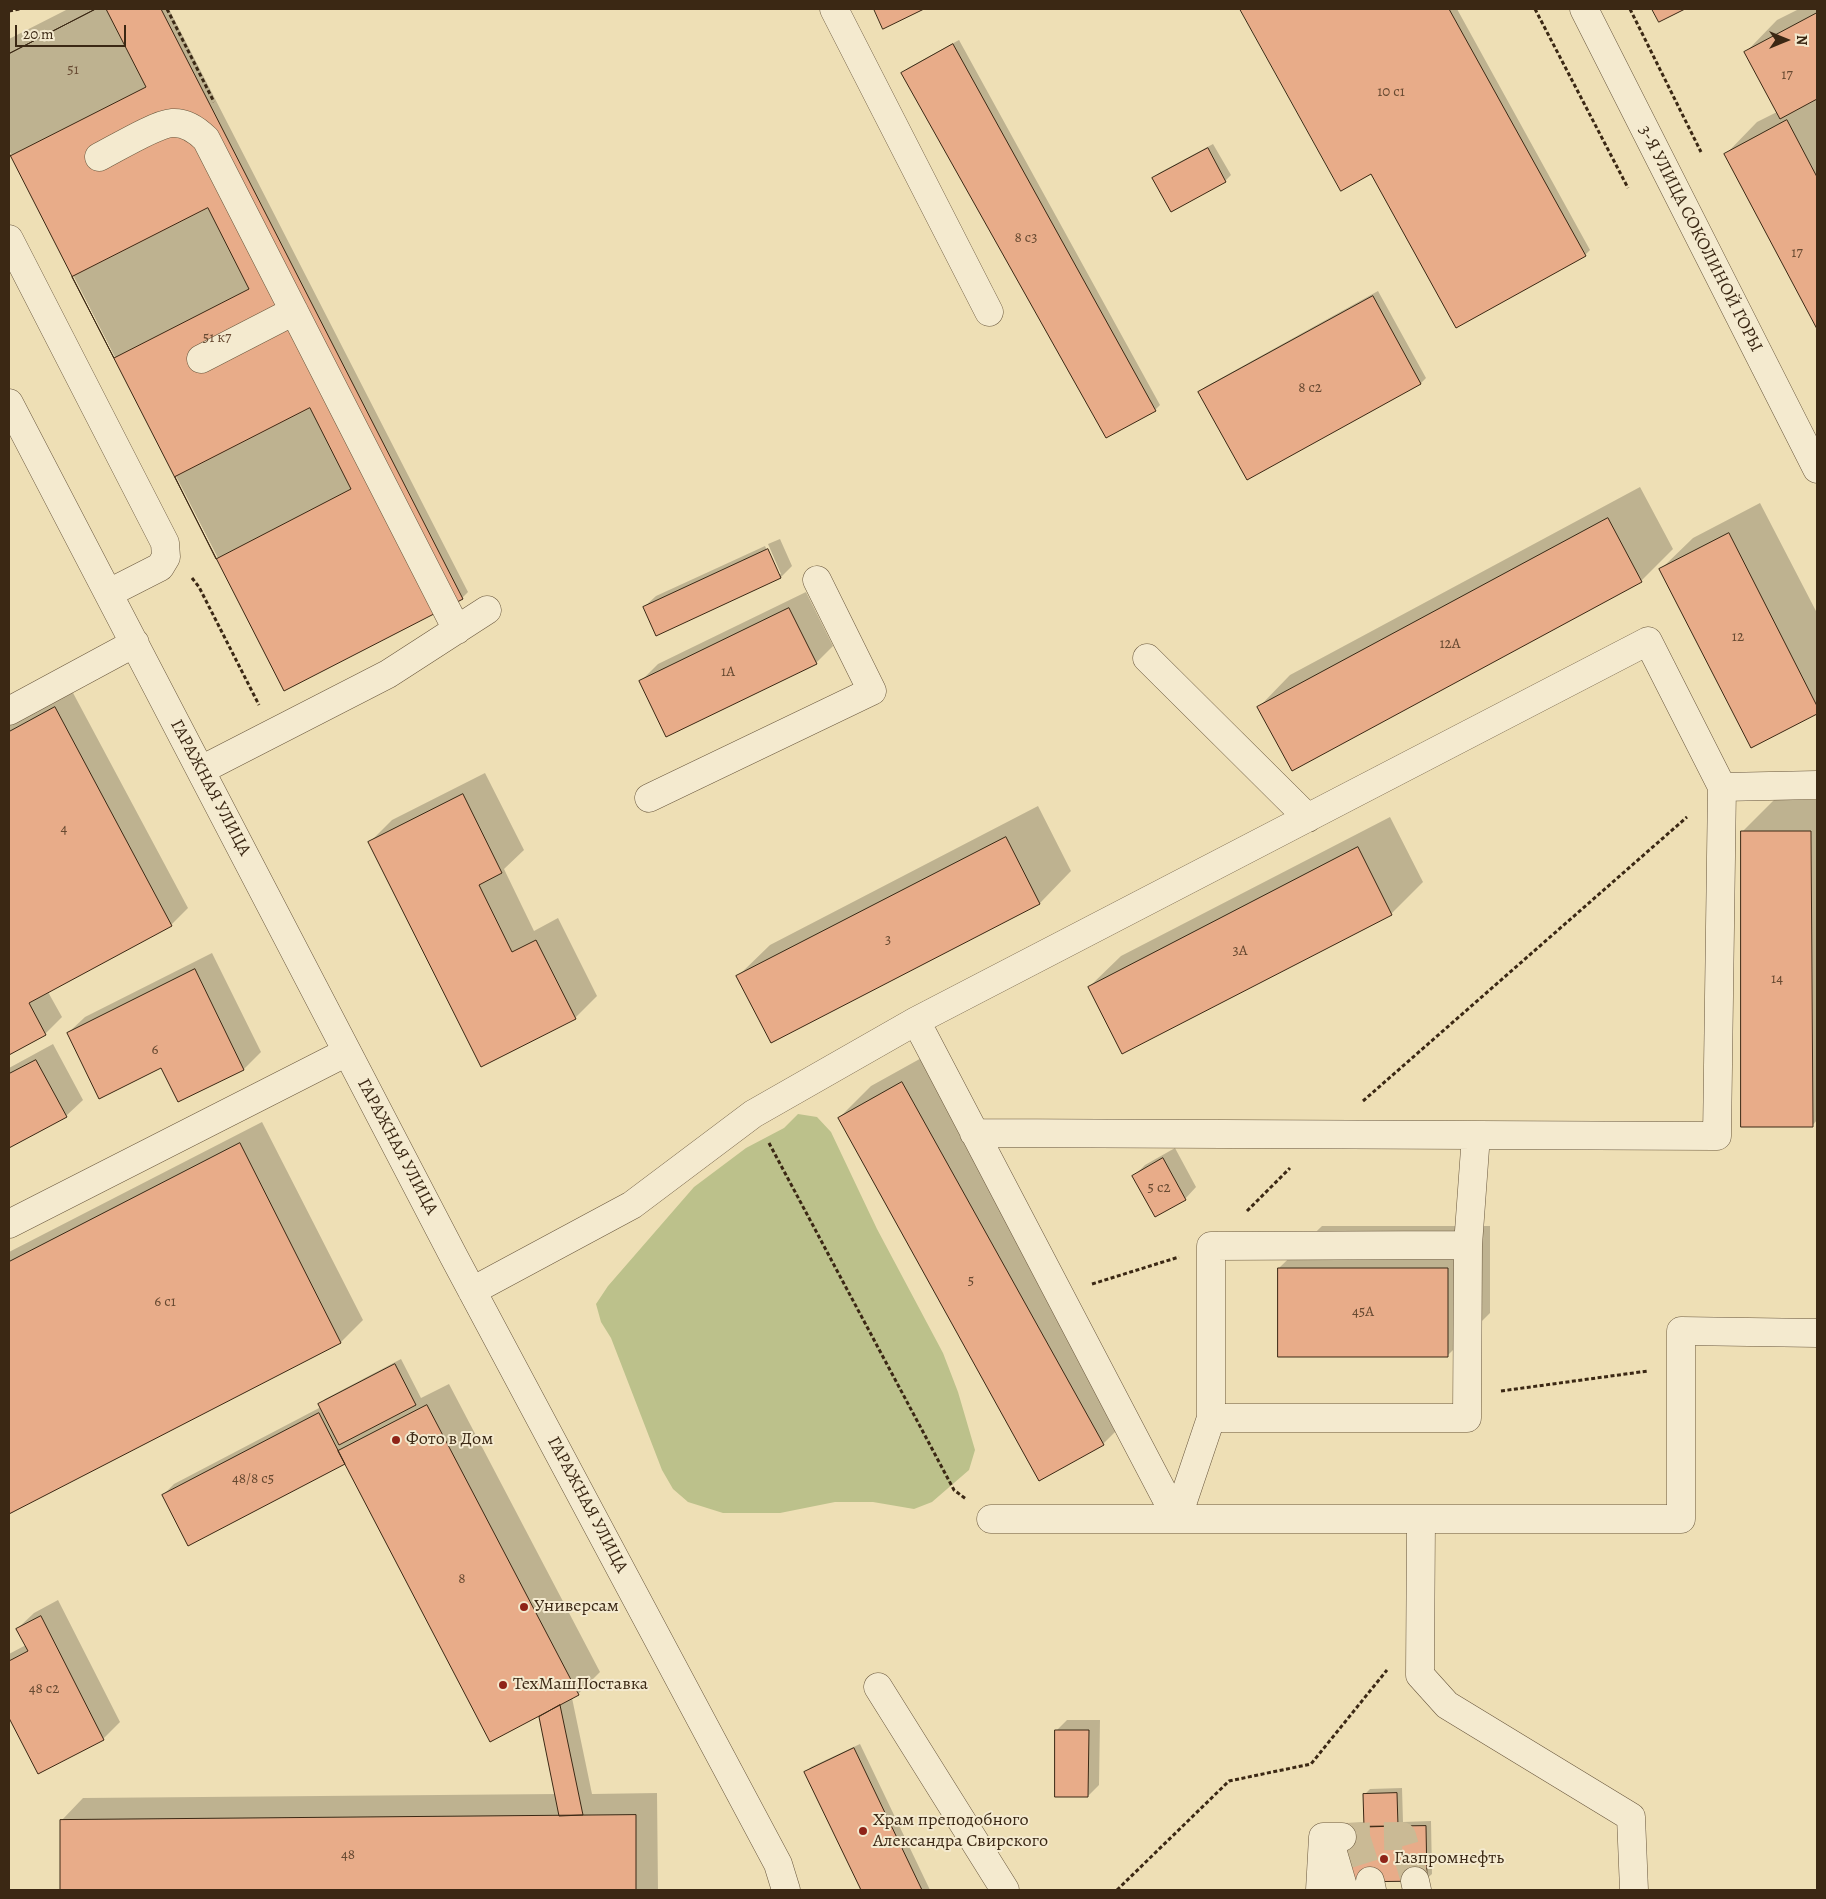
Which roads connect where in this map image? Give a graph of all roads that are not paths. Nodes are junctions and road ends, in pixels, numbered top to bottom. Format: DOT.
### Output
graph roads {
  1 [pos="834,9"];
  2 [pos="1584,9"];
  3 [pos="99,157"];
  4 [pos="9,239"];
  5 [pos="294,311"];
  6 [pos="989,312"];
  7 [pos="201,359"];
  8 [pos="9,403"];
  9 [pos="1817,469"];
  10 [pos="817,580"];
  11 [pos="108,593"];
  12 [pos="487,610"];
  13 [pos="457,630"];
  14 [pos="134,643"];
  15 [pos="1147,658"];
  16 [pos="9,710"];
  17 [pos="201,770"];
  18 [pos="1817,785"];
  19 [pos="1722,788"];
  20 [pos="649,798"];
  21 [pos="1308,818"];
  22 [pos="916,1021"];
  23 [pos="347,1052"];
  24 [pos="974,1133"];
  25 [pos="1476,1135"];
  26 [pos="9,1224"];
  27 [pos="1468,1244"];
  28 [pos="472,1291"];
  29 [pos="1817,1333"];
  30 [pos="1211,1418"];
  31 [pos="991,1519"];
  32 [pos="1177,1519"];
  33 [pos="1421,1520"];
  34 [pos="878,1687"];
  35 [pos="778,1864"];
  36 [pos="786,1890"];
  37 [pos="799,1890"];
  38 [pos="1005,1890"];
  39 [pos="1320,1890"];
  40 [pos="1344,1890"];
  41 [pos="1634,1890"];
  1 -- 6 [label="street"];
  2 -- 9 [label="street, 3-Я УЛИЦА СОКОЛИНОЙ ГОРЫ"];
  3 -- 5 [label="street"];
  4 -- 11 [label="street"];
  5 -- 7 [label="street"];
  5 -- 13 [label="street"];
  8 -- 11 [label="street, ГАРАЖНАЯ УЛИЦА"];
  10 -- 20 [label="street"];
  11 -- 14 [label="street, ГАРАЖНАЯ УЛИЦА"];
  12 -- 13 [label="street"];
  13 -- 17 [label="street"];
  14 -- 16 [label="street"];
  14 -- 17 [label="street, ГАРАЖНАЯ УЛИЦА"];
  15 -- 21 [label="street"];
  17 -- 23 [label="street, ГАРАЖНАЯ УЛИЦА"];
  18 -- 19 [label="street"];
  19 -- 21 [label="street"];
  19 -- 25 [label="street"];
  21 -- 22 [label="street"];
  22 -- 24 [label="street"];
  22 -- 28 [label="street"];
  23 -- 26 [label="street"];
  23 -- 28 [label="street, ГАРАЖНАЯ УЛИЦА"];
  24 -- 25 [label="street"];
  24 -- 32 [label="street"];
  25 -- 27 [label="street"];
  27 -- 30 [label="street"];
  27 -- 30 [label="street"];
  28 -- 35 [label="street, ГАРАЖНАЯ УЛИЦА"];
  29 -- 33 [label="street"];
  30 -- 32 [label="street"];
  31 -- 32 [label="street"];
  32 -- 33 [label="street"];
  33 -- 41 [label="street"];
  34 -- 38 [label="street"];
  35 -- 36 [label="street, ГАРАЖНАЯ УЛИЦА"];
  35 -- 37 [label="street"];
  39 -- 40 [label="street"];
}
